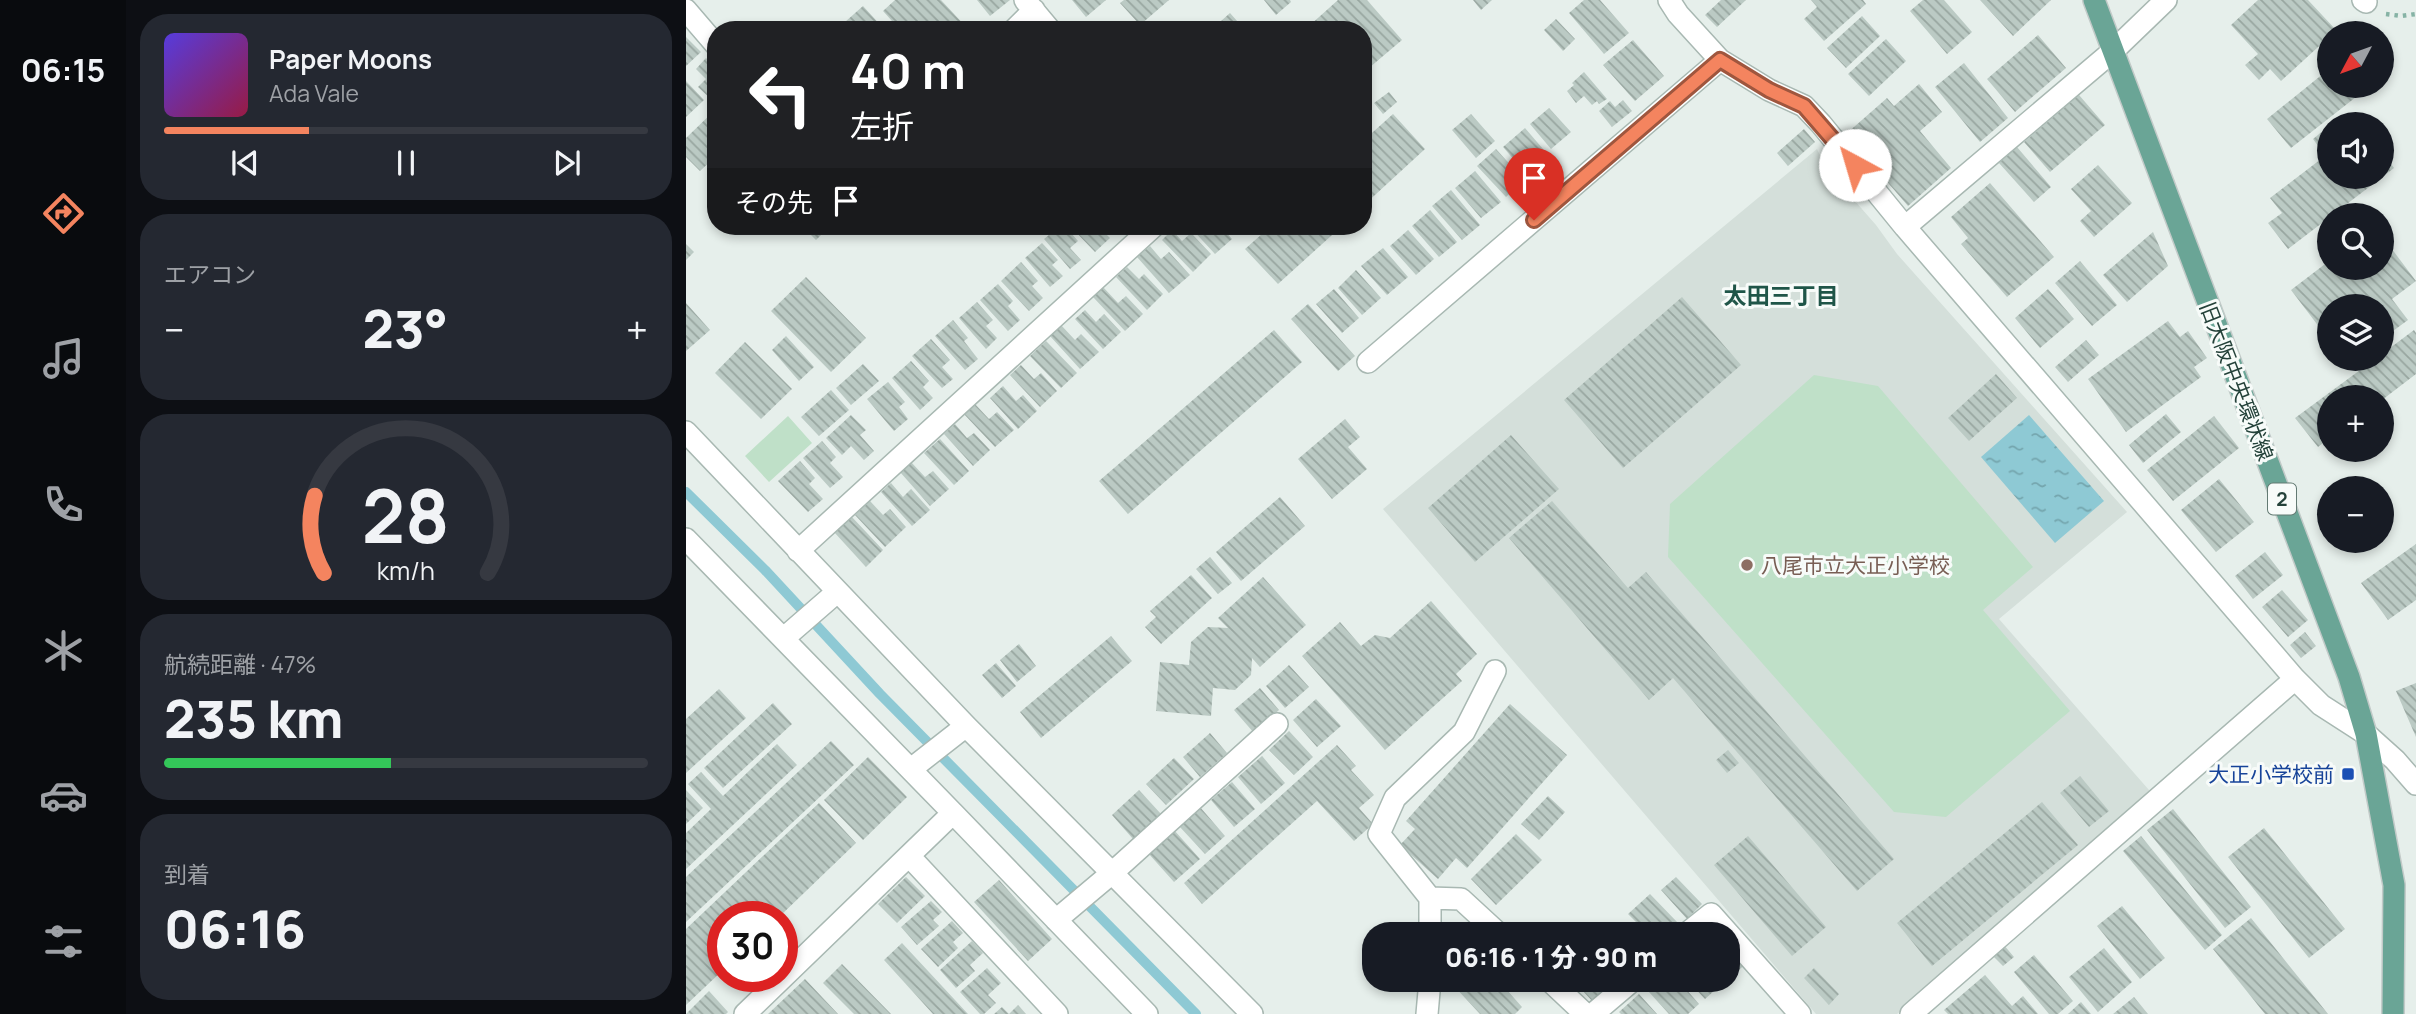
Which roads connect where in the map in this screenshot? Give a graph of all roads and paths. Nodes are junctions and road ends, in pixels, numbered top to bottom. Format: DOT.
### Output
graph roads {
  1 [pos="1669,0"];
  2 [pos="2094,0"];
  3 [pos="2166,0"];
  4 [pos="1030,5"];
  5 [pos="687,12"];
  6 [pos="1020,21"];
  7 [pos="1043,21"];
  8 [pos="707,35"];
  9 [pos="2113,51"];
  10 [pos="1720,60"];
  11 [pos="1905,227"];
  12 [pos="1144,235"];
  13 [pos="1368,362"];
  14 [pos="686,432"];
  15 [pos="686,539"];
  16 [pos="798,551"];
  17 [pos="837,592"];
  18 [pos="784,638"];
  19 [pos="1495,670"];
  20 [pos="2295,679"];
  21 [pos="1277,724"];
  22 [pos="966,726"];
  23 [pos="2366,734"];
  24 [pos="911,769"];
  25 [pos="2416,783"];
  26 [pos="953,813"];
  27 [pos="909,856"];
  28 [pos="1112,873"];
  29 [pos="1430,898"];
  30 [pos="1056,920"];
  31 [pos="1430,922"];
  32 [pos="1486,922"];
  33 [pos="1701,922"];
  34 [pos="1718,922"];
  35 [pos="1740,947"];
  36 [pos="1429,992"];
  37 [pos="1562,992"];
  38 [pos="1619,992"];
  39 [pos="1244,1011"];
  40 [pos="1918,1012"];
  41 [pos="745,1014"];
  42 [pos="1057,1014"];
  43 [pos="1147,1014"];
  44 [pos="1427,1014"];
  45 [pos="1586,1014"];
  46 [pos="1593,1014"];
  47 [pos="1800,1014"];
  48 [pos="2393,1014"];
  1 -- 10 [label="street"];
  2 -- 9 [label="main road, 旧大阪中央環状線 / 2"];
  3 -- 9 [label="street"];
  4 -- 6 [label="street"];
  4 -- 7 [label="street"];
  5 -- 8 [label="street"];
  9 -- 11 [label="street"];
  9 -- 23 [label="main road, 旧大阪中央環状線 / 2"];
  10 -- 11 [label="street"];
  10 -- 13 [label="street"];
  11 -- 20 [label="street"];
  12 -- 16 [label="street"];
  14 -- 16 [label="street"];
  15 -- 18 [label="street"];
  16 -- 17 [label="street"];
  17 -- 18 [label="street"];
  17 -- 22 [label="street"];
  18 -- 24 [label="street"];
  19 -- 29 [label="street"];
  20 -- 23 [label="street"];
  20 -- 40 [label="street"];
  21 -- 28 [label="street"];
  22 -- 24 [label="street"];
  22 -- 28 [label="street"];
  23 -- 25 [label="street"];
  23 -- 48 [label="main road, 旧大阪中央環状線 / 2"];
  24 -- 26 [label="street"];
  26 -- 27 [label="street"];
  26 -- 30 [label="street"];
  27 -- 41 [label="street"];
  27 -- 42 [label="street"];
  28 -- 30 [label="street"];
  28 -- 39 [label="street"];
  29 -- 31 [label="street"];
  29 -- 32 [label="street"];
  30 -- 43 [label="street"];
  33 -- 34 [label="street"];
  35 -- 47 [label="street"];
  36 -- 44 [label="street"];
  37 -- 45 [label="street"];
  38 -- 46 [label="street"];
}
